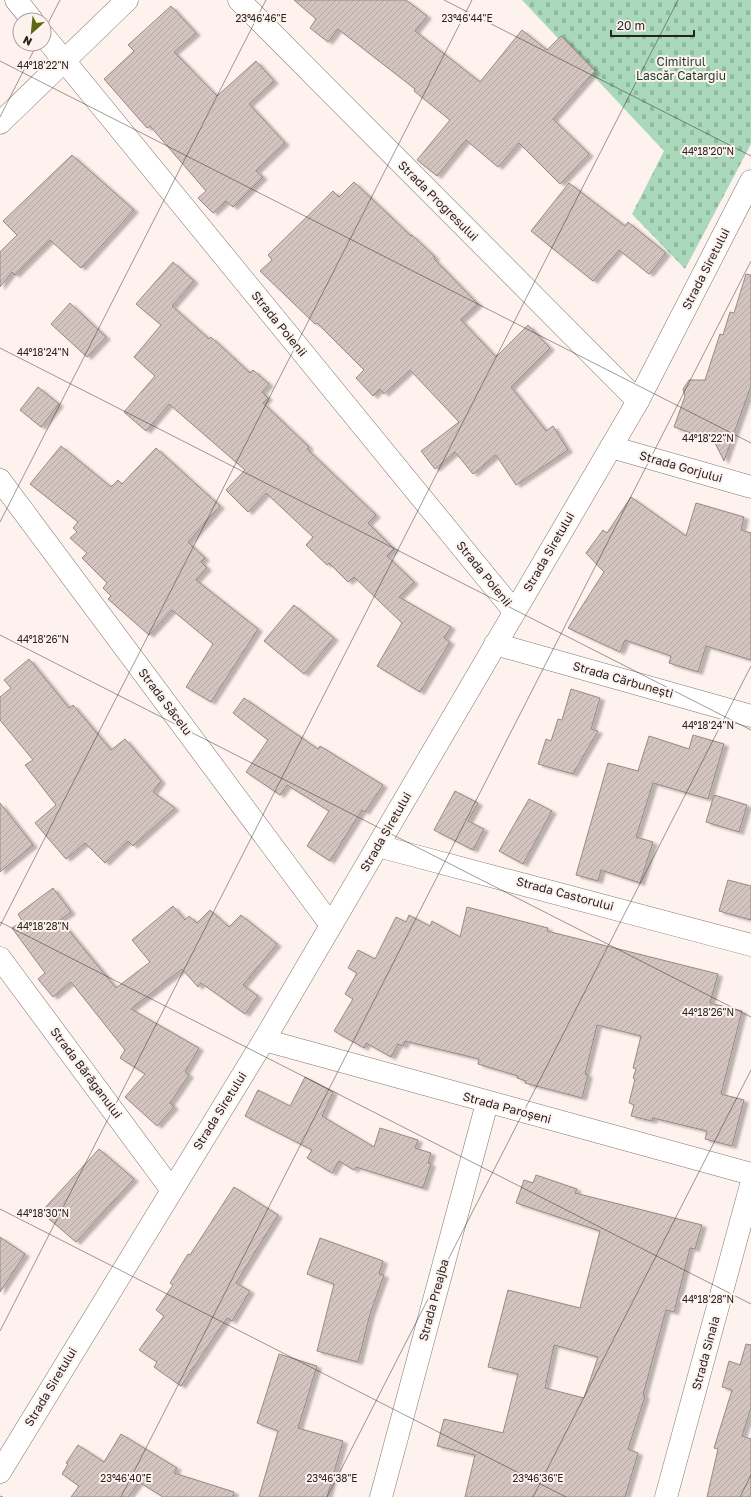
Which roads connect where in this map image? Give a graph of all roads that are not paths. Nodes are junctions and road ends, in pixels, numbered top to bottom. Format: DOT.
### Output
graph roads {
  1 [pos="16,0"];
  2 [pos="127,0"];
  3 [pos="239,0"];
  4 [pos="26,12"];
  5 [pos="52,46"];
  6 [pos="64,62"];
  7 [pos="0,123"];
  8 [pos="751,181"];
  9 [pos="638,402"];
  10 [pos="611,447"];
  11 [pos="0,480"];
  12 [pos="751,487"];
  13 [pos="514,611"];
  14 [pos="495,644"];
  15 [pos="751,716"];
  16 [pos="378,846"];
  17 [pos="331,924"];
  18 [pos="751,945"];
  19 [pos="0,958"];
  20 [pos="264,1040"];
  21 [pos="487,1103"];
  22 [pos="751,1174"];
  23 [pos="751,1185"];
  24 [pos="171,1189"];
  25 [pos="3,1460"];
  26 [pos="381,1497"];
  27 [pos="666,1497"];
  1 -- 4 [label="street"];
  2 -- 6 [label="street"];
  3 -- 9 [label="street, Strada Progresului"];
  5 -- 6 [label="street, Strada Poienii"];
  6 -- 7 [label="street"];
  6 -- 13 [label="street, Strada Poienii"];
  8 -- 9 [label="street, Strada Siretului"];
  9 -- 10 [label="street, Strada Siretului"];
  10 -- 12 [label="street, Strada Gorjului"];
  10 -- 13 [label="street, Strada Siretului"];
  11 -- 17 [label="street, Strada Săcelu"];
  13 -- 14 [label="street, Strada Siretului"];
  14 -- 15 [label="street, Strada Cărbunești"];
  14 -- 16 [label="street, Strada Siretului"];
  16 -- 17 [label="street, Strada Siretului"];
  16 -- 18 [label="street, Strada Castorului"];
  17 -- 20 [label="street, Strada Siretului"];
  19 -- 24 [label="street, Strada Bărăganului"];
  20 -- 21 [label="street, Strada Paroșeni"];
  20 -- 24 [label="street, Strada Siretului"];
  21 -- 22 [label="street, Strada Paroșeni"];
  21 -- 26 [label="street, Strada Preajba"];
  23 -- 27 [label="street, Strada Sinaia"];
  24 -- 25 [label="street, Strada Siretului"];
}
